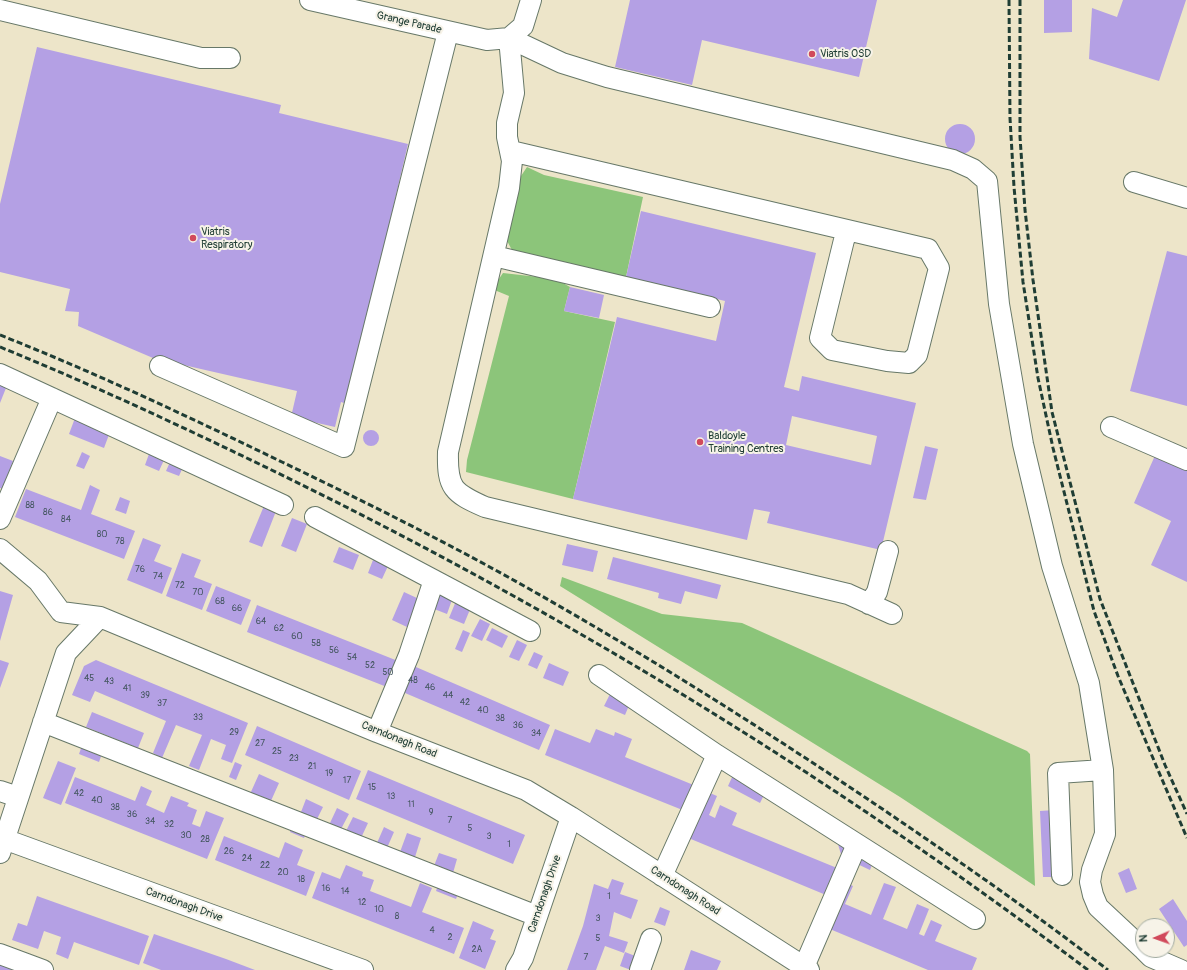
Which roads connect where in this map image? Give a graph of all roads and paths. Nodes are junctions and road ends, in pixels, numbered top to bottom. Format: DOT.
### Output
graph roads {
  1 [pos="310,0"];
  2 [pos="531,0"];
  3 [pos="0,10"];
  4 [pos="448,32"];
  5 [pos="509,38"];
  6 [pos="230,58"];
  7 [pos="511,151"];
  8 [pos="1134,182"];
  9 [pos="1187,198"];
  10 [pos="848,231"];
  11 [pos="494,256"];
  12 [pos="710,307"];
  13 [pos="160,366"];
  14 [pos="0,374"];
  15 [pos="52,398"];
  16 [pos="1111,427"];
  17 [pos="1187,460"];
  18 [pos="283,505"];
  19 [pos="315,517"];
  20 [pos="0,520"];
  21 [pos="0,549"];
  22 [pos="888,551"];
  23 [pos="434,580"];
  24 [pos="869,604"];
  25 [pos="892,614"];
  26 [pos="100,617"];
  27 [pos="530,631"];
  28 [pos="599,675"];
  29 [pos="43,722"];
  30 [pos="377,732"];
  31 [pos="717,755"];
  32 [pos="1103,770"];
  33 [pos="9,794"];
  34 [pos="571,816"];
  35 [pos="857,844"];
  36 [pos="2,846"];
  37 [pos="1062,875"];
  38 [pos="662,876"];
  39 [pos="537,916"];
  40 [pos="975,919"];
  41 [pos="651,938"];
  42 [pos="1135,942"];
  43 [pos="0,954"];
  44 [pos="1153,958"];
  45 [pos="797,967"];
  46 [pos="42,970"];
  47 [pos="363,970"];
  48 [pos="516,970"];
  49 [pos="640,970"];
  50 [pos="1181,970"];
  1 -- 4 [label="street, Grange Parade"];
  2 -- 5 [label="street"];
  3 -- 6 [label="street"];
  4 -- 5 [label="street, Grange Parade"];
  4 -- 13 [label="street"];
  5 -- 7 [label="street"];
  5 -- 32 [label="street"];
  7 -- 10 [label="street"];
  7 -- 11 [label="street"];
  8 -- 9 [label="street"];
  10 -- 10 [label="street"];
  11 -- 12 [label="street"];
  11 -- 24 [label="street"];
  14 -- 15 [label="street"];
  15 -- 18 [label="street"];
  15 -- 20 [label="street"];
  16 -- 17 [label="street"];
  19 -- 23 [label="street"];
  21 -- 26 [label="street, Carndonagh Road"];
  22 -- 24 [label="street"];
  23 -- 27 [label="street"];
  23 -- 30 [label="street"];
  24 -- 25 [label="street"];
  26 -- 29 [label="street, Carndonagh Drive"];
  26 -- 30 [label="street, Carndonagh Road"];
  28 -- 31 [label="street"];
  29 -- 33 [label="street, Carndonagh Drive"];
  29 -- 39 [label="street"];
  30 -- 34 [label="street, Carndonagh Road"];
  31 -- 35 [label="street"];
  31 -- 38 [label="street"];
  32 -- 37 [label="street"];
  32 -- 42 [label="street"];
  33 -- 36 [label="street, Carndonagh Drive"];
  34 -- 38 [label="street, Carndonagh Road"];
  34 -- 39 [label="street, Carndonagh Drive"];
  35 -- 40 [label="street"];
  35 -- 45 [label="street"];
  36 -- 47 [label="street, Carndonagh Drive"];
  38 -- 45 [label="street, Carndonagh Road"];
  39 -- 48 [label="street, Carndonagh Drive"];
  41 -- 49 [label="street"];
  43 -- 46 [label="street"];
  44 -- 50 [label="street"];
}
